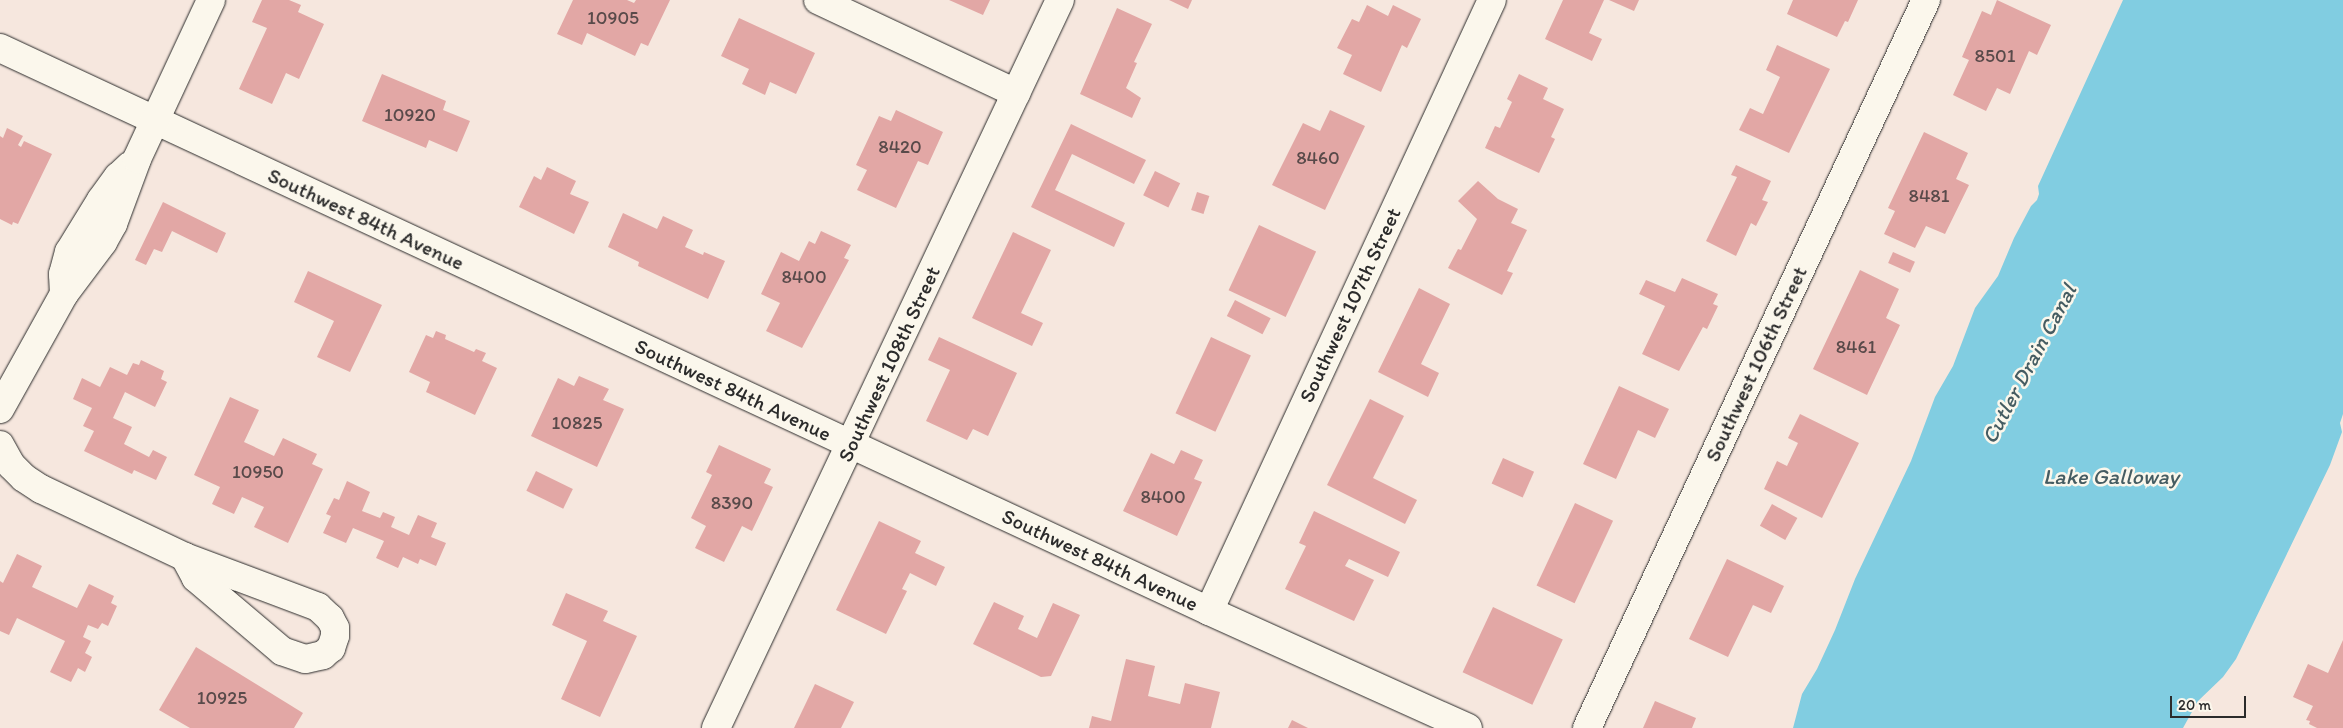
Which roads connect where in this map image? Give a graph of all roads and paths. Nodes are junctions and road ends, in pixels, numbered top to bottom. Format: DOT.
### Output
graph roads {
  1 [pos="211,0"];
  2 [pos="818,0"];
  3 [pos="1060,0"];
  4 [pos="1492,0"];
  5 [pos="1926,0"];
  6 [pos="0,48"];
  7 [pos="1016,93"];
  8 [pos="156,122"];
  9 [pos="1,406"];
  10 [pos="851,444"];
  11 [pos="0,445"];
  12 [pos="185,557"];
  13 [pos="1209,611"];
  14 [pos="716,728"];
  15 [pos="1468,728"];
  16 [pos="1587,728"];
  1 -- 8 [label="street"];
  2 -- 7 [label="street"];
  3 -- 7 [label="street, Southwest 108th Street"];
  4 -- 13 [label="street, Southwest 107th Street"];
  5 -- 16 [label="street, Southwest 106th Street"];
  6 -- 8 [label="street, Southwest 84th Avenue"];
  7 -- 10 [label="street, Southwest 108th Street"];
  8 -- 9 [label="street"];
  8 -- 10 [label="street, Southwest 84th Avenue"];
  10 -- 13 [label="street, Southwest 84th Avenue"];
  10 -- 14 [label="street, Southwest 108th Street"];
  11 -- 12 [label="street"];
  12 -- 12 [label="street"];
  13 -- 15 [label="street, Southwest 84th Avenue"];
}
